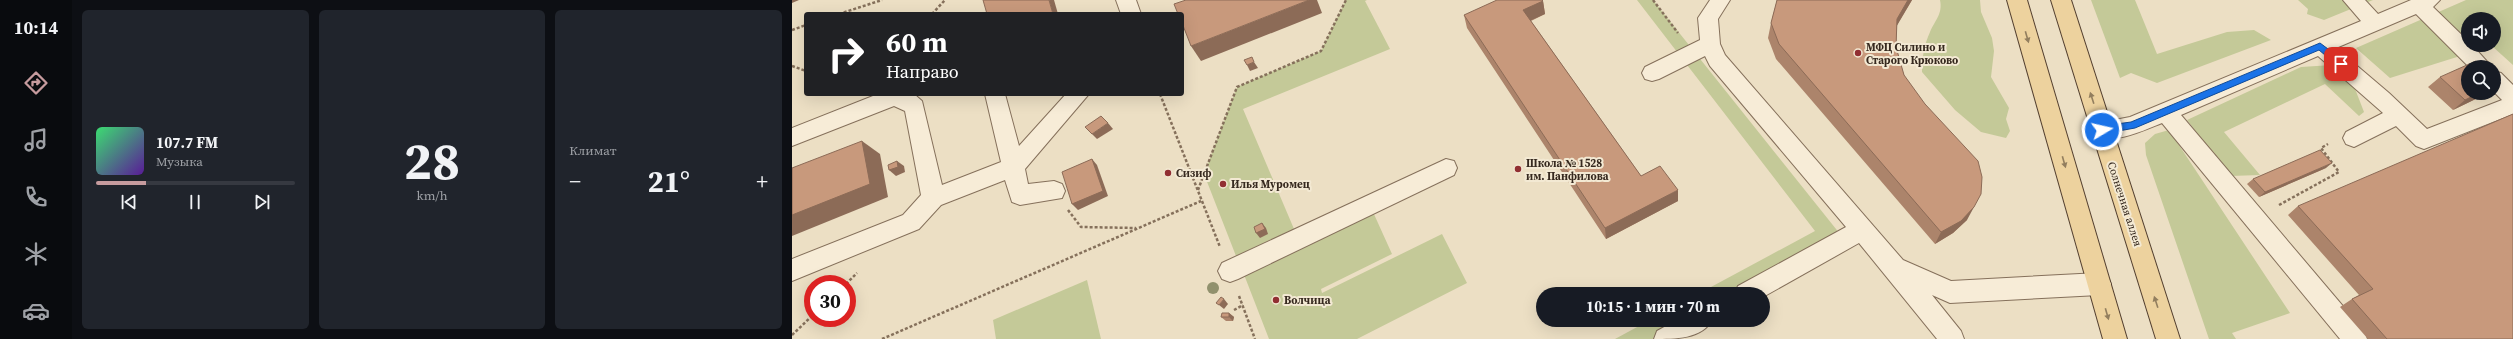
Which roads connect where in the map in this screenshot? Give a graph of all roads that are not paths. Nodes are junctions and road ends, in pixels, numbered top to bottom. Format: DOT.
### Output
graph roads {
  1 [pos="1126,0"];
  2 [pos="1720,0"];
  3 [pos="2016,0"];
  4 [pos="2061,0"];
  5 [pos="2353,0"];
  6 [pos="2425,3"];
  7 [pos="1130,12"];
  8 [pos="2375,23"];
  9 [pos="1710,44"];
  10 [pos="2320,46"];
  11 [pos="2476,60"];
  12 [pos="1652,73"];
  13 [pos="2501,86"];
  14 [pos="995,96"];
  15 [pos="1077,96"];
  16 [pos="2513,98"];
  17 [pos="2513,105"];
  18 [pos="2166,112"];
  19 [pos="2399,115"];
  20 [pos="2102,130"];
  21 [pos="792,137"];
  22 [pos="2344,139"];
  23 [pos="1013,167"];
  24 [pos="1446,168"];
  25 [pos="1054,191"];
  26 [pos="934,198"];
  27 [pos="1861,230"];
  28 [pos="1895,268"];
  29 [pos="792,270"];
  30 [pos="1230,271"];
  31 [pos="2099,284"];
  32 [pos="1759,287"];
  33 [pos="1687,327"];
  34 [pos="1666,339"];
  35 [pos="1952,339"];
  36 [pos="2115,339"];
  37 [pos="2168,339"];
  38 [pos="2355,339"];
  1 -- 7 [label="street"];
  2 -- 9 [label="street"];
  3 -- 31 [label="main road, one-way"];
  20 -- 4 [label="main road, Солнечная аллея, one-way"];
  5 -- 8 [label="street"];
  6 -- 8 [label="street"];
  6 -- 11 [label="street"];
  8 -- 10 [label="street"];
  9 -- 12 [label="street"];
  9 -- 27 [label="street"];
  10 -- 18 [label="street"];
  10 -- 19 [label="street"];
  13 -- 16 [label="street"];
  14 -- 23 [label="street"];
  15 -- 23 [label="street"];
  17 -- 19 [label="street"];
  18 -- 20 [label="street"];
  18 -- 38 [label="street"];
  19 -- 22 [label="street"];
  37 -- 20 [label="main road, Солнечная аллея, one-way"];
  21 -- 26 [label="street"];
  23 -- 25 [label="street"];
  23 -- 26 [label="street"];
  24 -- 30 [label="street"];
  26 -- 29 [label="street"];
  27 -- 28 [label="street"];
  27 -- 32 [label="street"];
  28 -- 31 [label="street"];
  28 -- 35 [label="street"];
  31 -- 36 [label="main road, one-way"];
  33 -- 34 [label="street"];
}
